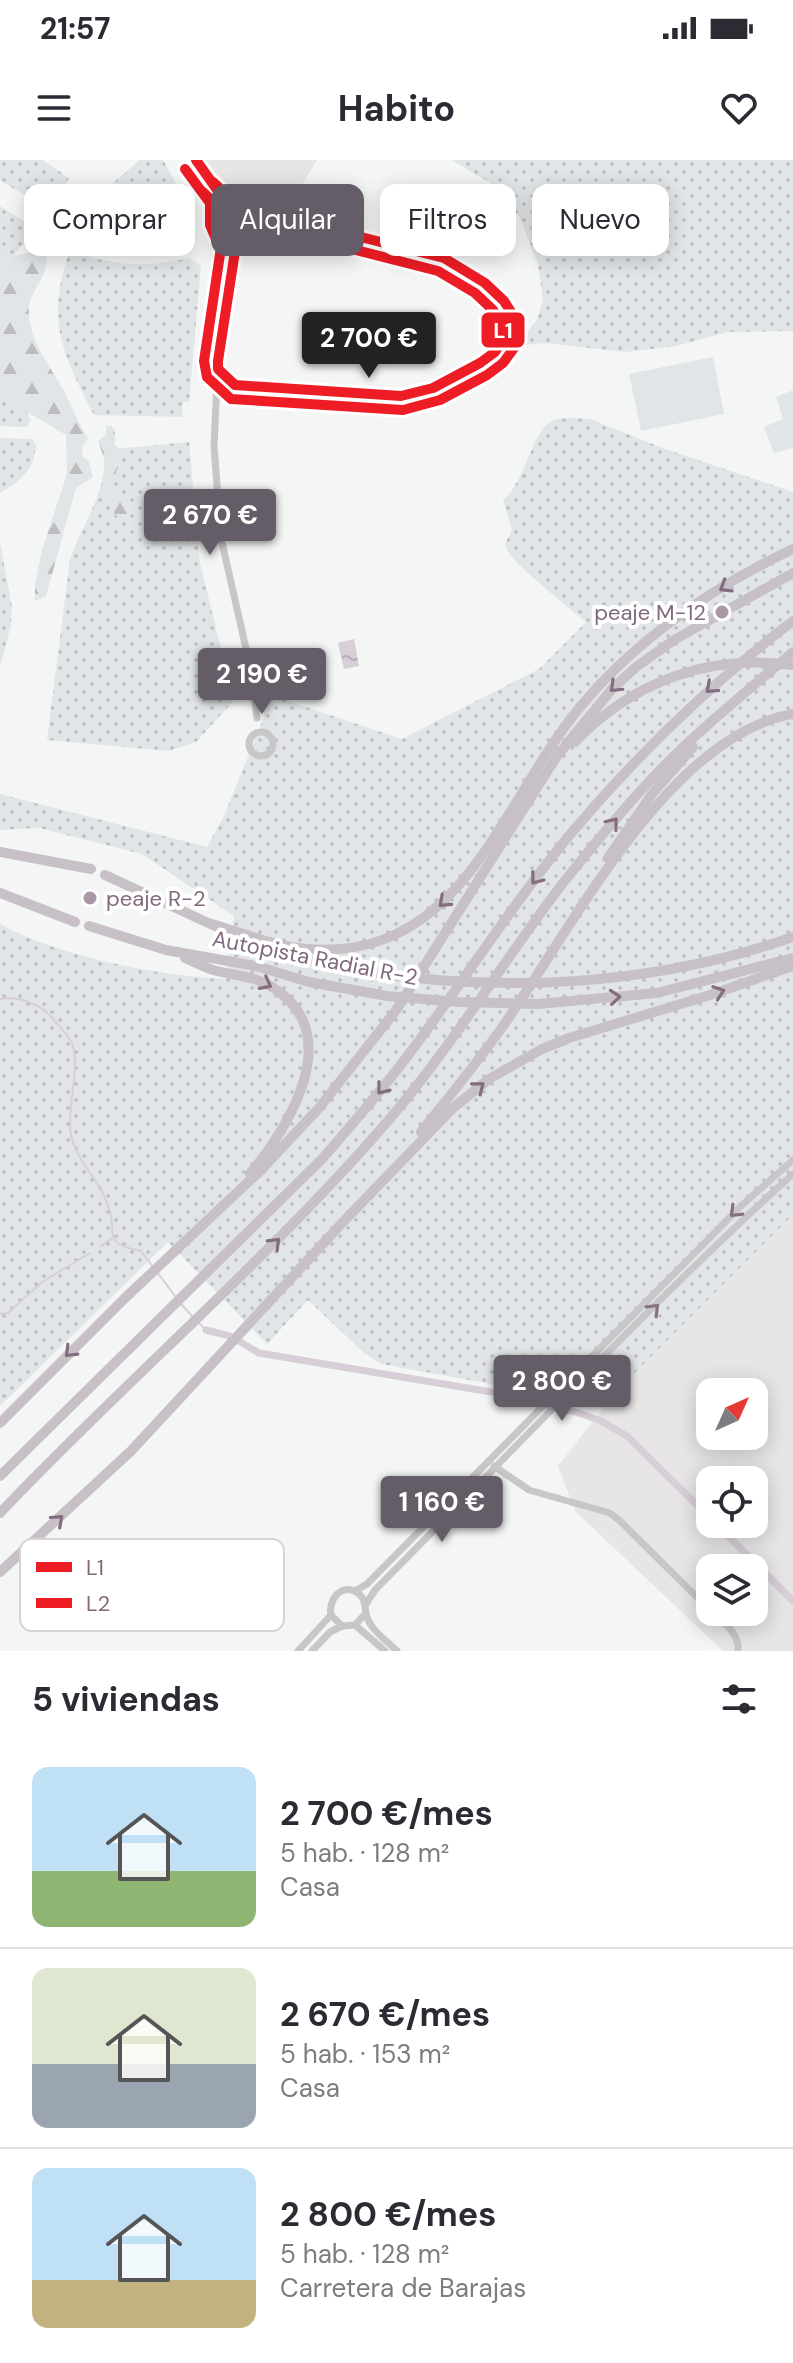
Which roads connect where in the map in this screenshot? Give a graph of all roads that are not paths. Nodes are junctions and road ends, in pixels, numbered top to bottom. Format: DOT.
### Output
graph roads {
  1 [pos="196,160"];
  2 [pos="213,182"];
  3 [pos="364,253"];
  4 [pos="234,256"];
  5 [pos="504,326"];
  6 [pos="501,343"];
  7 [pos="218,369"];
  8 [pos="235,385"];
  9 [pos="215,394"];
  10 [pos="793,549"];
  11 [pos="793,573"];
  12 [pos="793,621"];
  13 [pos="793,652"];
  14 [pos="793,665"];
  15 [pos="769,673"];
  16 [pos="793,714"];
  17 [pos="257,718"];
  18 [pos="265,732"];
  19 [pos="254,734"];
  20 [pos="527,805"];
  21 [pos="0,852"];
  22 [pos="91,869"];
  23 [pos="105,875"];
  24 [pos="0,893"];
  25 [pos="75,922"];
  26 [pos="212,924"];
  27 [pos="89,926"];
  28 [pos="793,937"];
  29 [pos="166,950"];
  30 [pos="793,958"];
  31 [pos="544,964"];
  32 [pos="793,966"];
  33 [pos="793,1160"];
  34 [pos="793,1174"];
  35 [pos="220,1209"];
  36 [pos="344,1221"];
  37 [pos="0,1423"];
  38 [pos="484,1465"];
  39 [pos="497,1467"];
  40 [pos="0,1476"];
  41 [pos="0,1513"];
  42 [pos="36,1539"];
  43 [pos="20,1554"];
  44 [pos="0,1572"];
  45 [pos="355,1591"];
  46 [pos="696,1596"];
  47 [pos="366,1604"];
  48 [pos="365,1614"];
  49 [pos="331,1615"];
  50 [pos="355,1625"];
  51 [pos="342,1626"];
  52 [pos="726,1626"];
  53 [pos="298,1651"];
  54 [pos="312,1651"];
  55 [pos="385,1651"];
  56 [pos="397,1651"];
  57 [pos="738,1651"];
  1 -- 2 [label="street"];
  3 -- 5 [label="street"];
  4 -- 7 [label="street"];
  5 -- 6 [label="street"];
  5 -- 6 [label="street"];
  6 -- 8 [label="street"];
  7 -- 8 [label="street"];
  7 -- 9 [label="street"];
  8 -- 9 [label="street"];
  9 -- 17 [label="street"];
  10 -- 26 [label="highway, one-way"];
  11 -- 20 [label="highway, one-way"];
  12 -- 40 [label="highway, one-way"];
  13 -- 15 [label="highway"];
  14 -- 20 [label="highway"];
  15 -- 31 [label="highway"];
  41 -- 15 [label="highway, one-way"];
  16 -- 31 [label="highway"];
  17 -- 18 [label="street"];
  17 -- 19 [label="street"];
  18 -- 19 [label="street"];
  18 -- 19 [label="street"];
  20 -- 35 [label="highway"];
  21 -- 22 [label="highway"];
  23 -- 26 [label="highway, Autopista Radial R-2"];
  24 -- 25 [label="highway"];
  26 -- 28 [label="highway, Autopista Radial R-2"];
  27 -- 29 [label="highway, Autopista Radial R-2"];
  29 -- 30 [label="highway, Autopista Radial R-2, one-way"];
  29 -- 35 [label="highway, one-way"];
  31 -- 36 [label="highway"];
  36 -- 32 [label="highway, one-way"];
  33 -- 38 [label="street, one-way"];
  39 -- 34 [label="street, one-way"];
  35 -- 37 [label="highway, one-way"];
  42 -- 36 [label="highway, one-way"];
  38 -- 39 [label="street"];
  38 -- 45 [label="street"];
  39 -- 46 [label="street"];
  39 -- 47 [label="street"];
  44 -- 43 [label="highway, one-way"];
  45 -- 47 [label="street"];
  45 -- 49 [label="street"];
  47 -- 48 [label="street"];
  48 -- 50 [label="street"];
  48 -- 56 [label="street"];
  49 -- 51 [label="street"];
  49 -- 53 [label="street"];
  50 -- 51 [label="street"];
  50 -- 55 [label="street"];
  51 -- 54 [label="street"];
  52 -- 57 [label="street"];
}
